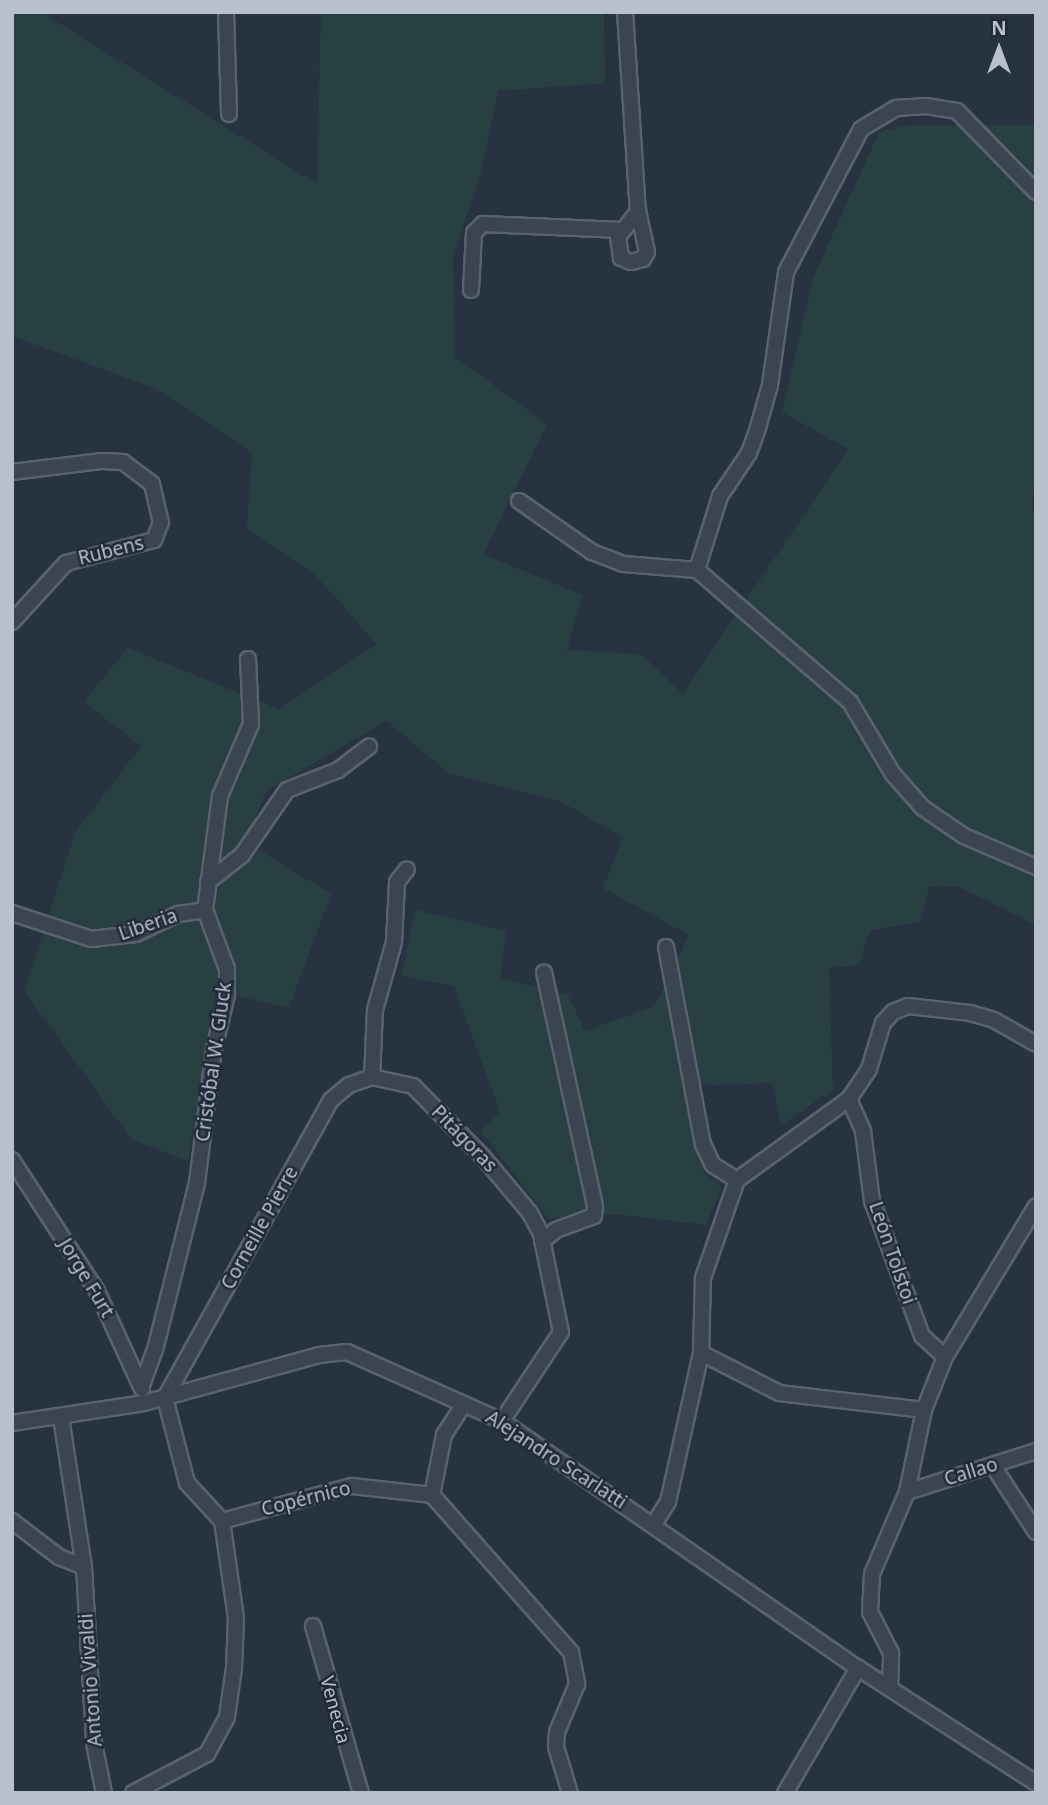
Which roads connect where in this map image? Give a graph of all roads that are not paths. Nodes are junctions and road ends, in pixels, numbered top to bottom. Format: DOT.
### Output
graph roads {
  1 [pos="226,12"];
  2 [pos="625,12"];
  3 [pos="229,114"];
  4 [pos="1036,192"];
  5 [pos="638,211"];
  6 [pos="622,230"];
  7 [pos="471,290"];
  8 [pos="12,472"];
  9 [pos="519,501"];
  10 [pos="697,569"];
  11 [pos="12,622"];
  12 [pos="248,660"];
  13 [pos="369,747"];
  14 [pos="1036,867"];
  15 [pos="407,869"];
  16 [pos="208,882"];
  17 [pos="205,910"];
  18 [pos="12,913"];
  19 [pos="666,947"];
  20 [pos="544,973"];
  21 [pos="1036,1044"];
  22 [pos="372,1077"];
  23 [pos="849,1099"];
  24 [pos="12,1160"];
  25 [pos="737,1180"];
  26 [pos="1036,1206"];
  27 [pos="542,1241"];
  28 [pos="701,1353"];
  29 [pos="945,1357"];
  30 [pos="142,1385"];
  31 [pos="165,1398"];
  32 [pos="144,1403"];
  33 [pos="464,1404"];
  34 [pos="924,1410"];
  35 [pos="61,1417"];
  36 [pos="502,1421"];
  37 [pos="12,1423"];
  38 [pos="1036,1451"];
  39 [pos="993,1466"];
  40 [pos="906,1492"];
  41 [pos="432,1495"];
  42 [pos="12,1521"];
  43 [pos="222,1521"];
  44 [pos="654,1524"];
  45 [pos="1036,1532"];
  46 [pos="84,1567"];
  47 [pos="313,1626"];
  48 [pos="858,1668"];
  49 [pos="890,1687"];
  50 [pos="1036,1783"];
  51 [pos="788,1792"];
  52 [pos="104,1793"];
  53 [pos="133,1793"];
  54 [pos="362,1793"];
  55 [pos="570,1793"];
  1 -- 3 [label="street"];
  2 -- 5 [label="street"];
  4 -- 10 [label="street"];
  5 -- 6 [label="street"];
  5 -- 6 [label="street"];
  6 -- 7 [label="street"];
  8 -- 11 [label="street, Rubens"];
  9 -- 10 [label="street"];
  10 -- 14 [label="street"];
  12 -- 16 [label="street, Cristóbal W. Gluck"];
  13 -- 16 [label="street"];
  15 -- 22 [label="street"];
  16 -- 17 [label="street, Cristóbal W. Gluck"];
  17 -- 18 [label="street, Liberia"];
  17 -- 30 [label="street, Cristóbal W. Gluck"];
  19 -- 25 [label="street"];
  20 -- 27 [label="street"];
  21 -- 23 [label="street"];
  22 -- 27 [label="street, Pitágoras"];
  22 -- 31 [label="street, Corneille Pierre"];
  23 -- 25 [label="street"];
  23 -- 29 [label="street, León Tolstoi"];
  24 -- 30 [label="street, Jorge Furt"];
  25 -- 28 [label="street"];
  26 -- 29 [label="street"];
  27 -- 36 [label="street, Pitágoras"];
  28 -- 34 [label="street"];
  28 -- 44 [label="street"];
  29 -- 34 [label="street"];
  30 -- 32 [label="street, Jorge Furt"];
  31 -- 32 [label="street, Alejandro Scarlatti"];
  31 -- 33 [label="street, Alejandro Scarlatti"];
  31 -- 43 [label="street"];
  32 -- 35 [label="street, Alejandro Scarlatti"];
  33 -- 36 [label="street, Alejandro Scarlatti"];
  33 -- 41 [label="street"];
  34 -- 40 [label="street"];
  35 -- 37 [label="street, Alejandro Scarlatti"];
  35 -- 46 [label="street, Antonio Vivaldi"];
  36 -- 44 [label="street, Alejandro Scarlatti"];
  38 -- 39 [label="street, Callao"];
  39 -- 40 [label="street, Callao"];
  39 -- 45 [label="street"];
  40 -- 49 [label="street"];
  41 -- 43 [label="street, Copérnico"];
  41 -- 55 [label="street"];
  42 -- 46 [label="street"];
  43 -- 53 [label="street"];
  44 -- 48 [label="street, Alejandro Scarlatti"];
  46 -- 52 [label="street, Antonio Vivaldi"];
  47 -- 54 [label="street, Venecia"];
  48 -- 49 [label="street, Alejandro Scarlatti"];
  48 -- 51 [label="street"];
  49 -- 50 [label="street, Alejandro Scarlatti"];
}
